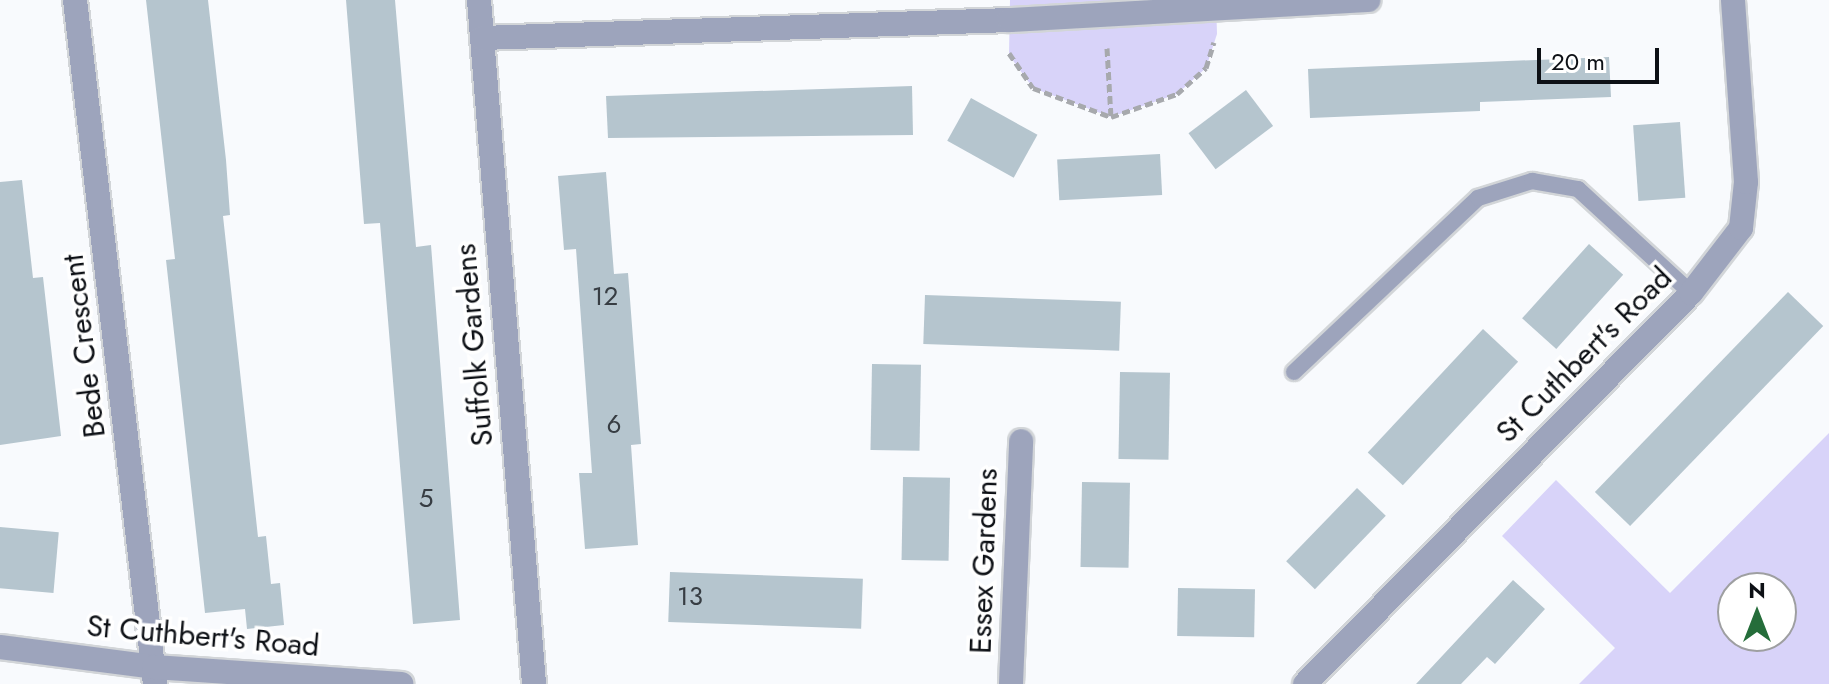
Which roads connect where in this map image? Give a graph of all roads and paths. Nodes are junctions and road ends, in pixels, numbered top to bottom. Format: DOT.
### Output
graph roads {
  1 [pos="75,0"];
  2 [pos="479,0"];
  3 [pos="1368,0"];
  4 [pos="1733,0"];
  5 [pos="1105,8"];
  6 [pos="1218,9"];
  7 [pos="1010,20"];
  8 [pos="482,38"];
  9 [pos="1111,117"];
  10 [pos="1691,293"];
  11 [pos="1294,372"];
  12 [pos="1021,441"];
  13 [pos="0,647"];
  14 [pos="154,676"];
  15 [pos="401,684"];
  16 [pos="534,684"];
  17 [pos="1011,684"];
  18 [pos="1305,684"];
  1 -- 14 [label="street, Bede Crescent"];
  2 -- 8 [label="street, Suffolk Gardens"];
  3 -- 6 [label="street"];
  4 -- 10 [label="street, St Cuthbert's Road"];
  5 -- 6 [label="street"];
  5 -- 7 [label="street"];
  5 -- 9 [label="path"];
  6 -- 9 [label="path"];
  7 -- 8 [label="street"];
  7 -- 9 [label="path"];
  8 -- 16 [label="street, Suffolk Gardens"];
  10 -- 11 [label="lane"];
  10 -- 18 [label="street, St Cuthbert's Road"];
  12 -- 17 [label="street, Essex Gardens"];
  13 -- 14 [label="street, St Cuthbert's Road"];
  14 -- 15 [label="street, St Cuthbert's Road"];
}
